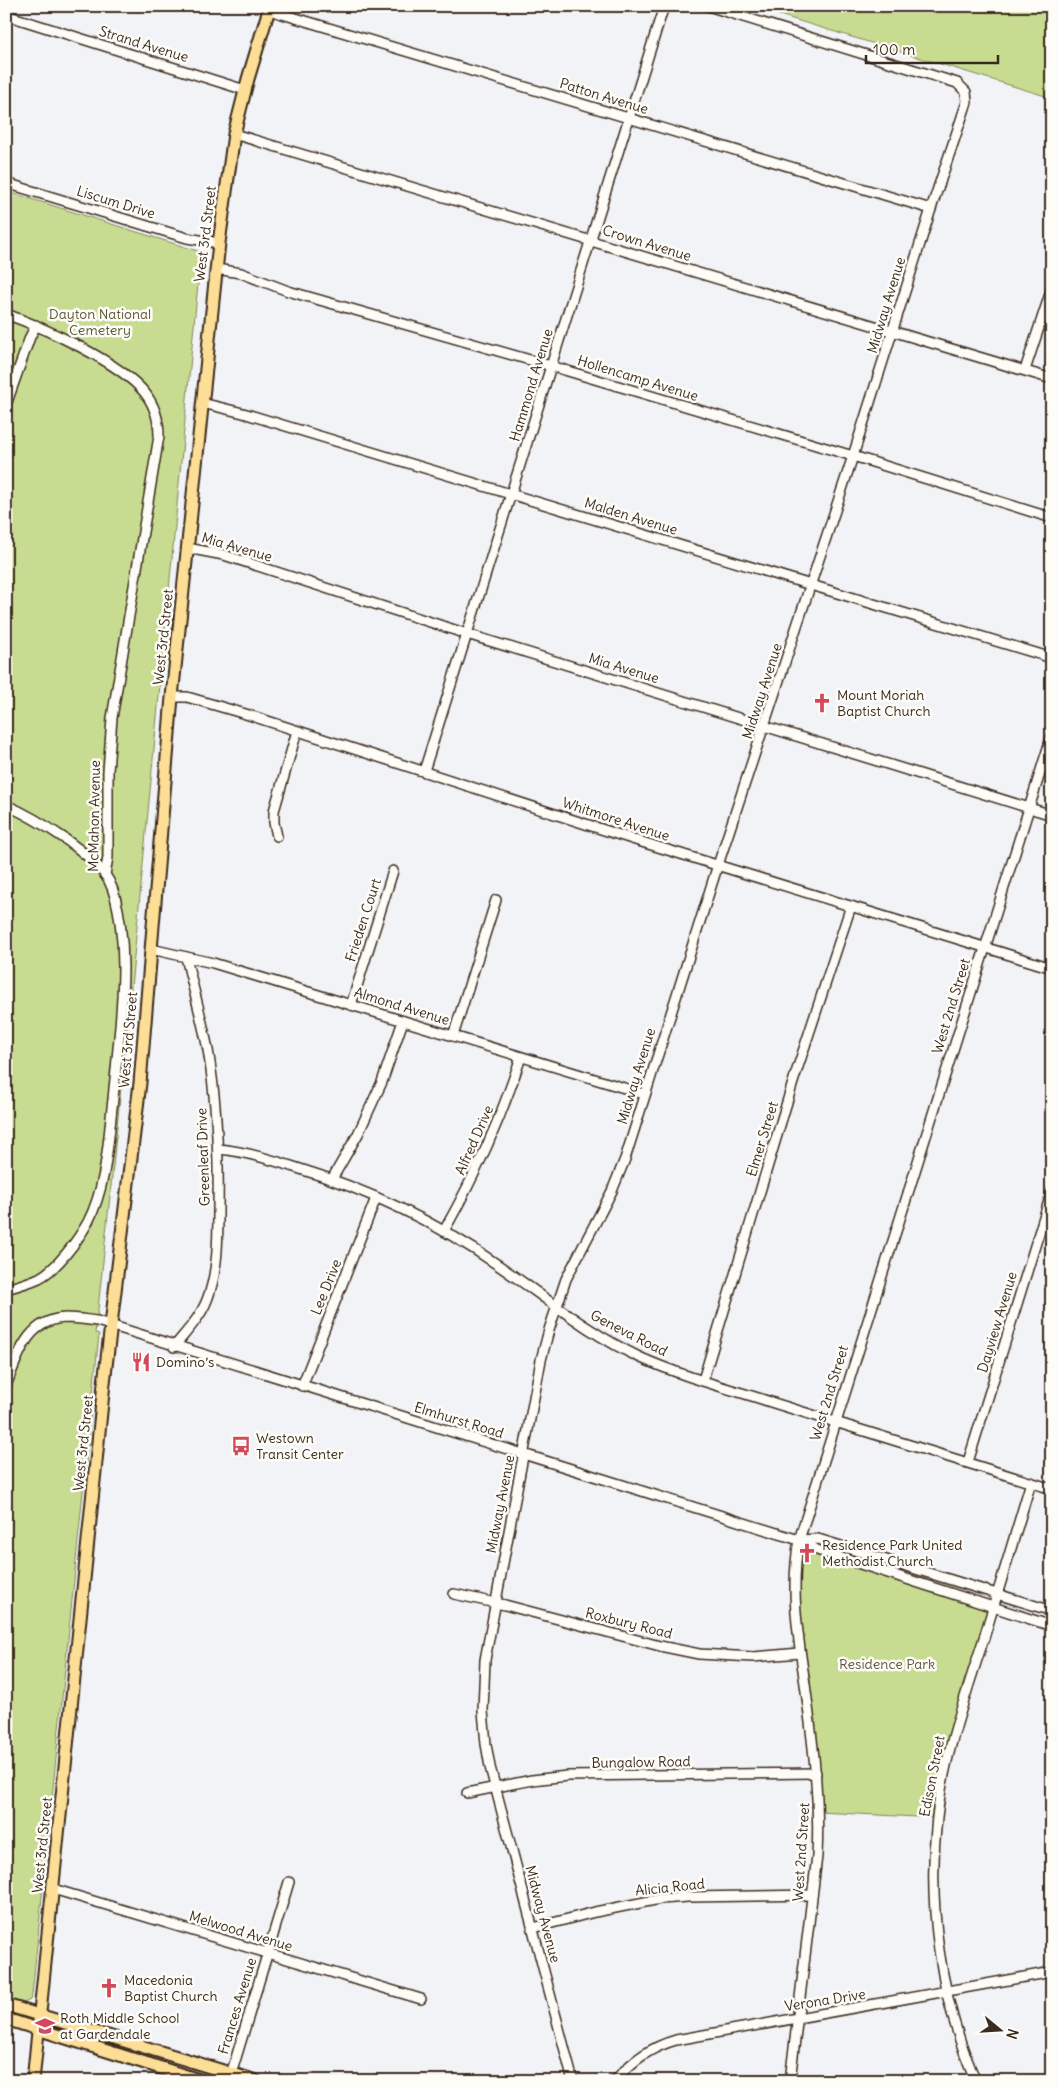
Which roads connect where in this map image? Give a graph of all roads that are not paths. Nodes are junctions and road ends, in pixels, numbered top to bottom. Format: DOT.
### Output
graph roads {
  1 [pos="10,6"];
  2 [pos="664,6"];
  3 [pos="708,6"];
  4 [pos="269,8"];
  5 [pos="7,17"];
  6 [pos="245,90"];
  7 [pos="629,118"];
  8 [pos="234,134"];
  9 [pos="6,183"];
  10 [pos="931,209"];
  11 [pos="591,240"];
  12 [pos="219,243"];
  13 [pos="216,269"];
  14 [pos="1052,288"];
  15 [pos="6,314"];
  16 [pos="36,325"];
  17 [pos="893,330"];
  18 [pos="552,366"];
  19 [pos="1025,370"];
  20 [pos="1052,379"];
  21 [pos="202,403"];
  22 [pos="6,405"];
  23 [pos="853,456"];
  24 [pos="511,494"];
  25 [pos="1052,518"];
  26 [pos="187,548"];
  27 [pos="811,585"];
  28 [pos="467,634"];
  29 [pos="1052,658"];
  30 [pos="172,697"];
  31 [pos="764,726"];
  32 [pos="297,732"];
  33 [pos="1052,735"];
  34 [pos="424,771"];
  35 [pos="6,805"];
  36 [pos="1028,808"];
  37 [pos="1052,815"];
  38 [pos="277,836"];
  39 [pos="719,865"];
  40 [pos="393,871"];
  41 [pos="105,875"];
  42 [pos="496,900"];
  43 [pos="851,906"];
  44 [pos="984,947"];
  45 [pos="151,949"];
  46 [pos="186,957"];
  47 [pos="1052,968"];
  48 [pos="350,1005"];
  49 [pos="403,1021"];
  50 [pos="453,1036"];
  51 [pos="521,1057"];
  52 [pos="644,1094"];
  53 [pos="218,1149"];
  54 [pos="332,1179"];
  55 [pos="1052,1191"];
  56 [pos="376,1198"];
  57 [pos="444,1231"];
  58 [pos="6,1289"];
  59 [pos="556,1307"];
  60 [pos="111,1326"];
  61 [pos="174,1347"];
  62 [pos="702,1380"];
  63 [pos="6,1386"];
  64 [pos="302,1386"];
  65 [pos="835,1422"];
  66 [pos="524,1455"];
  67 [pos="968,1462"];
  68 [pos="1031,1482"];
  69 [pos="1052,1489"];
  70 [pos="799,1540"];
  71 [pos="454,1594"];
  72 [pos="998,1594"];
  73 [pos="496,1603"];
  74 [pos="994,1607"];
  75 [pos="1052,1611"];
  76 [pos="1052,1626"];
  77 [pos="800,1654"];
  78 [pos="816,1773"];
  79 [pos="496,1786"];
  80 [pos="467,1792"];
  81 [pos="289,1882"];
  82 [pos="53,1889"];
  83 [pos="812,1895"];
  84 [pos="533,1928"];
  85 [pos="267,1954"];
  86 [pos="1052,1972"];
  87 [pos="947,1991"];
  88 [pos="421,1999"];
  89 [pos="6,2005"];
  90 [pos="41,2016"];
  91 [pos="798,2018"];
  92 [pos="6,2020"];
  93 [pos="39,2030"];
  94 [pos="230,2077"];
  95 [pos="33,2081"];
  96 [pos="202,2081"];
  97 [pos="256,2081"];
  98 [pos="574,2081"];
  99 [pos="615,2081"];
  100 [pos="790,2081"];
  101 [pos="976,2081"];
  1 -- 5 [label="street"];
  2 -- 7 [label="street, Hammond Avenue"];
  3 -- 10 [label="street, Midway Avenue"];
  4 -- 6 [label="main road, West 3rd Street"];
  4 -- 7 [label="street, Patton Avenue"];
  5 -- 6 [label="street, Strand Avenue"];
  6 -- 8 [label="main road, West 3rd Street"];
  7 -- 10 [label="street, Patton Avenue"];
  7 -- 11 [label="street, Hammond Avenue"];
  8 -- 11 [label="street, Crown Avenue"];
  8 -- 12 [label="main road, West 3rd Street"];
  9 -- 12 [label="street, Liscum Drive"];
  10 -- 17 [label="street, Midway Avenue"];
  11 -- 17 [label="street, Crown Avenue"];
  11 -- 18 [label="street, Hammond Avenue"];
  12 -- 13 [label="main road, West 3rd Street"];
  13 -- 18 [label="street, Hollencamp Avenue"];
  13 -- 21 [label="main road, West 3rd Street"];
  14 -- 19 [label="street"];
  15 -- 16 [label="street"];
  16 -- 22 [label="street"];
  16 -- 41 [label="street, McMahon Avenue"];
  17 -- 19 [label="street, Crown Avenue"];
  17 -- 23 [label="street, Midway Avenue"];
  18 -- 23 [label="street, Hollencamp Avenue"];
  18 -- 24 [label="street, Hammond Avenue"];
  19 -- 20 [label="street, Crown Avenue"];
  21 -- 24 [label="street, Malden Avenue"];
  21 -- 26 [label="main road, West 3rd Street"];
  23 -- 25 [label="street, Hollencamp Avenue"];
  23 -- 27 [label="street, Midway Avenue"];
  24 -- 27 [label="street, Malden Avenue"];
  24 -- 28 [label="street, Hammond Avenue"];
  26 -- 28 [label="street, Mia Avenue"];
  26 -- 30 [label="main road, West 3rd Street"];
  27 -- 29 [label="street, Malden Avenue"];
  27 -- 31 [label="street, Midway Avenue"];
  28 -- 31 [label="street, Mia Avenue"];
  28 -- 34 [label="street, Hammond Avenue"];
  30 -- 32 [label="street, Whitmore Avenue"];
  30 -- 45 [label="main road, West 3rd Street"];
  31 -- 36 [label="street, Mia Avenue"];
  31 -- 39 [label="street, Midway Avenue"];
  32 -- 34 [label="street, Whitmore Avenue"];
  32 -- 38 [label="street"];
  33 -- 36 [label="street, West 2nd Street"];
  34 -- 39 [label="street, Whitmore Avenue"];
  35 -- 41 [label="street"];
  36 -- 37 [label="street, Mia Avenue"];
  36 -- 44 [label="street, West 2nd Street"];
  39 -- 43 [label="street, Whitmore Avenue"];
  39 -- 52 [label="street, Midway Avenue"];
  40 -- 48 [label="street, Frieden Court"];
  41 -- 58 [label="street, McMahon Avenue"];
  42 -- 50 [label="street"];
  43 -- 44 [label="street, Whitmore Avenue"];
  43 -- 62 [label="street, Elmer Street"];
  44 -- 47 [label="street, Whitmore Avenue"];
  44 -- 65 [label="street, West 2nd Street"];
  45 -- 46 [label="street, Almond Avenue"];
  45 -- 60 [label="main road, West 3rd Street"];
  46 -- 48 [label="street, Almond Avenue"];
  46 -- 53 [label="street, Greenleaf Drive"];
  48 -- 49 [label="street, Almond Avenue"];
  49 -- 50 [label="street, Almond Avenue"];
  49 -- 54 [label="street"];
  50 -- 51 [label="street, Almond Avenue"];
  51 -- 52 [label="street, Almond Avenue"];
  51 -- 57 [label="street, Alfred Drive"];
  52 -- 59 [label="street, Midway Avenue"];
  53 -- 54 [label="street, Geneva Road"];
  53 -- 61 [label="street, Greenleaf Drive"];
  54 -- 56 [label="street, Geneva Road"];
  55 -- 67 [label="street, Dayview Avenue"];
  56 -- 57 [label="street, Geneva Road"];
  56 -- 64 [label="street, Lee Drive"];
  57 -- 59 [label="street, Geneva Road"];
  59 -- 62 [label="street, Geneva Road"];
  59 -- 66 [label="street, Midway Avenue"];
  60 -- 61 [label="street, Elmhurst Road"];
  60 -- 63 [label="street, Elmhurst Road"];
  60 -- 82 [label="main road, West 3rd Street"];
  61 -- 64 [label="street, Elmhurst Road"];
  62 -- 65 [label="street, Geneva Road"];
  64 -- 66 [label="street, Elmhurst Road"];
  65 -- 67 [label="street, Geneva Road"];
  65 -- 70 [label="street, West 2nd Street"];
  66 -- 70 [label="street, Elmhurst Road"];
  66 -- 73 [label="street, Midway Avenue"];
  67 -- 68 [label="street, Geneva Road"];
  68 -- 69 [label="street, Geneva Road"];
  68 -- 72 [label="street, Edison Street"];
  70 -- 72 [label="street, Elmhurst Road"];
  70 -- 74 [label="street, Elmhurst Road"];
  70 -- 77 [label="street, West 2nd Street"];
  71 -- 73 [label="street, Roxbury Road"];
  72 -- 74 [label="street, Edison Street"];
  72 -- 75 [label="street, Elmhurst Road"];
  73 -- 77 [label="street, Roxbury Road"];
  73 -- 79 [label="street, Midway Avenue"];
  74 -- 76 [label="street, Elmhurst Road"];
  74 -- 87 [label="street, Edison Street"];
  77 -- 78 [label="street, West 2nd Street"];
  78 -- 79 [label="street, Bungalow Road"];
  78 -- 83 [label="street, West 2nd Street"];
  79 -- 80 [label="street, Bungalow Road"];
  79 -- 84 [label="street, Midway Avenue"];
  81 -- 85 [label="street, Frances Avenue"];
  82 -- 85 [label="street, Melwood Avenue"];
  82 -- 90 [label="main road, West 3rd Street"];
  83 -- 84 [label="street, Alicia Road"];
  83 -- 91 [label="street, West 2nd Street"];
  84 -- 98 [label="street, Midway Avenue"];
  85 -- 88 [label="street, Melwood Avenue"];
  85 -- 94 [label="street, Frances Avenue"];
  86 -- 87 [label="street, Verona Drive"];
  87 -- 91 [label="street, Verona Drive"];
  87 -- 101 [label="street, Edison Street"];
  89 -- 90 [label="main road"];
  90 -- 93 [label="main road, West 3rd Street"];
  90 -- 94 [label="main road"];
  91 -- 99 [label="street, Verona Drive"];
  91 -- 100 [label="street, West 2nd Street"];
  92 -- 93 [label="main road"];
  93 -- 95 [label="main road, West 3rd Street"];
  93 -- 96 [label="main road"];
  94 -- 97 [label="main road"];
}
